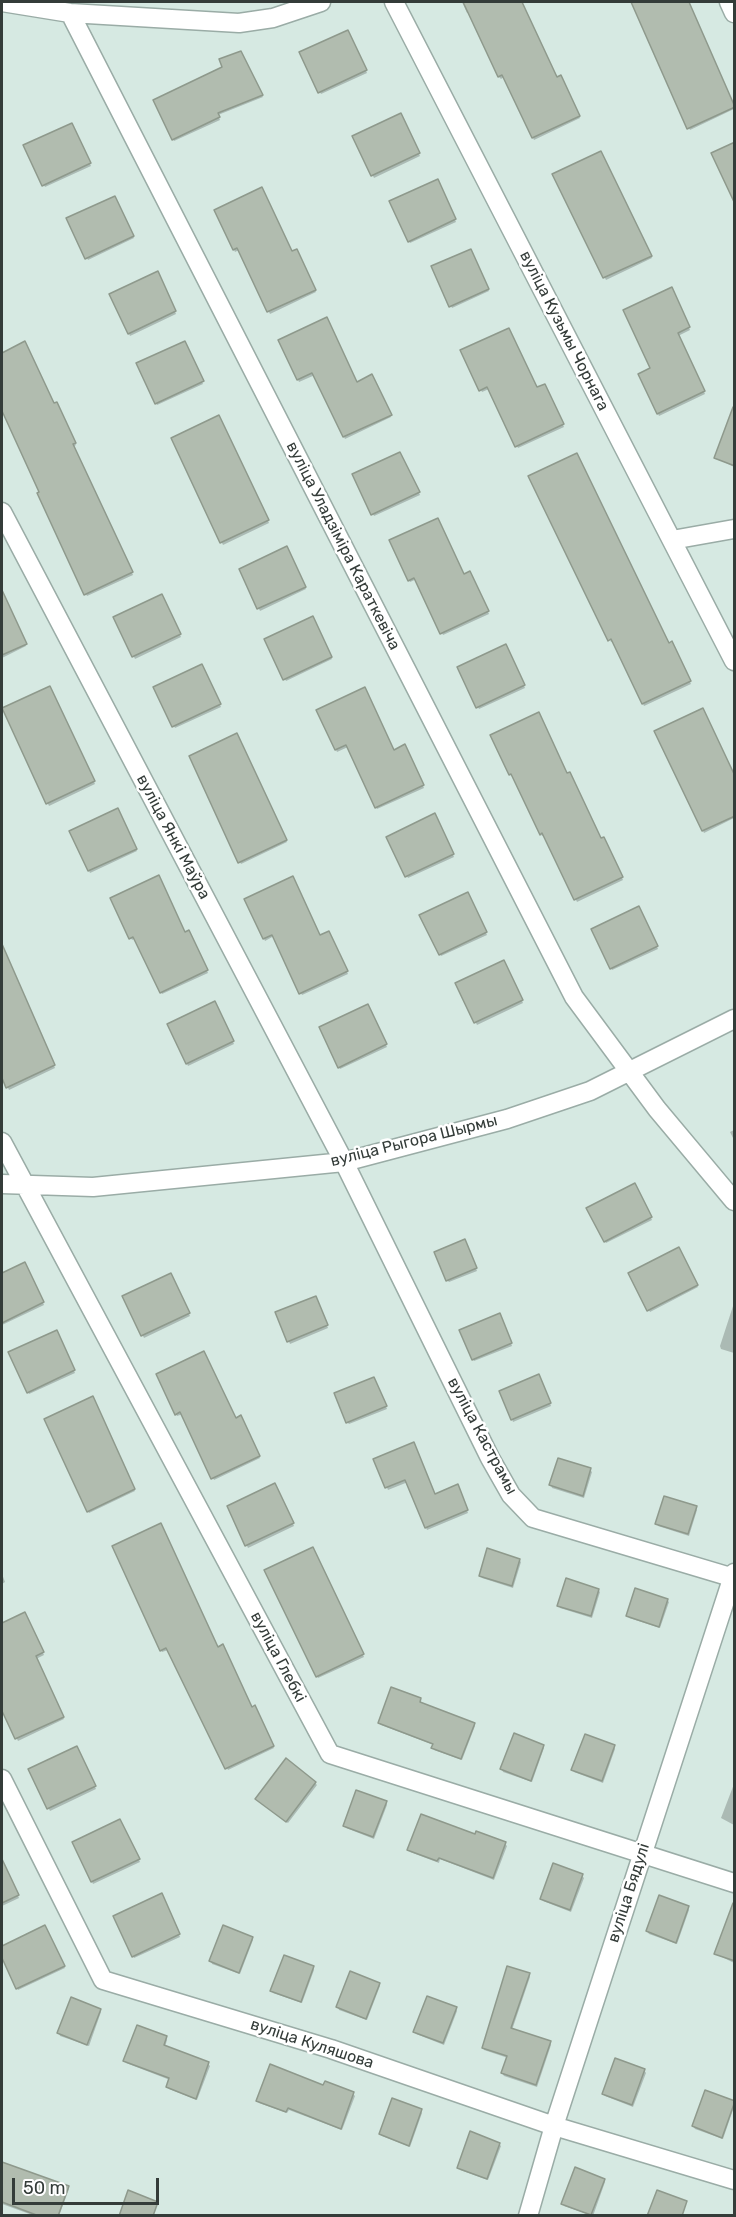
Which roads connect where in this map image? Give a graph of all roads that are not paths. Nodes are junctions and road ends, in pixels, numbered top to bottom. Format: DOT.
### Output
graph roads {
  1 [pos="2,2"];
  2 [pos="321,2"];
  3 [pos="394,2"];
  4 [pos="729,2"];
  5 [pos="70,13"];
  6 [pos="735,13"];
  7 [pos="2,512"];
  8 [pos="735,529"];
  9 [pos="672,540"];
  10 [pos="735,661"];
  11 [pos="735,1019"];
  12 [pos="628,1072"];
  13 [pos="2,1142"];
  14 [pos="344,1162"];
  15 [pos="2,1184"];
  16 [pos="24,1186"];
  17 [pos="735,1201"];
  18 [pos="734,1576"];
  19 [pos="2,1779"];
  20 [pos="642,1853"];
  21 [pos="735,1883"];
  22 [pos="554,2126"];
  23 [pos="735,2180"];
  24 [pos="528,2216"];
  1 -- 5 [label="street"];
  2 -- 5 [label="street"];
  3 -- 9 [label="street, вуліца Кузьмы Чорнага"];
  4 -- 6 [label="street"];
  5 -- 12 [label="street, вуліца Уладзіміра Караткевіча"];
  7 -- 14 [label="street, вуліца Янкі Маўра"];
  8 -- 9 [label="street"];
  9 -- 10 [label="street, вуліца Кузьмы Чорнага"];
  11 -- 12 [label="street, вуліца Рыгора Шырмы"];
  12 -- 14 [label="street, вуліца Рыгора Шырмы"];
  12 -- 17 [label="street, вуліца Уладзіміра Караткевіча"];
  13 -- 16 [label="street, вуліца Глебкі"];
  14 -- 16 [label="street, вуліца Рыгора Шырмы"];
  14 -- 18 [label="street, вуліца Кастрамы"];
  15 -- 16 [label="street, вуліца Рыгора Шырмы"];
  16 -- 20 [label="street, вуліца Глебкі"];
  18 -- 20 [label="street, вуліца Бядулі"];
  19 -- 22 [label="street, вуліца Куляшова"];
  20 -- 21 [label="street, вуліца Глебкі"];
  20 -- 22 [label="street, вуліца Бядулі"];
  22 -- 23 [label="street, вуліца Куляшова"];
  22 -- 24 [label="street, вуліца Бядулі"];
}
